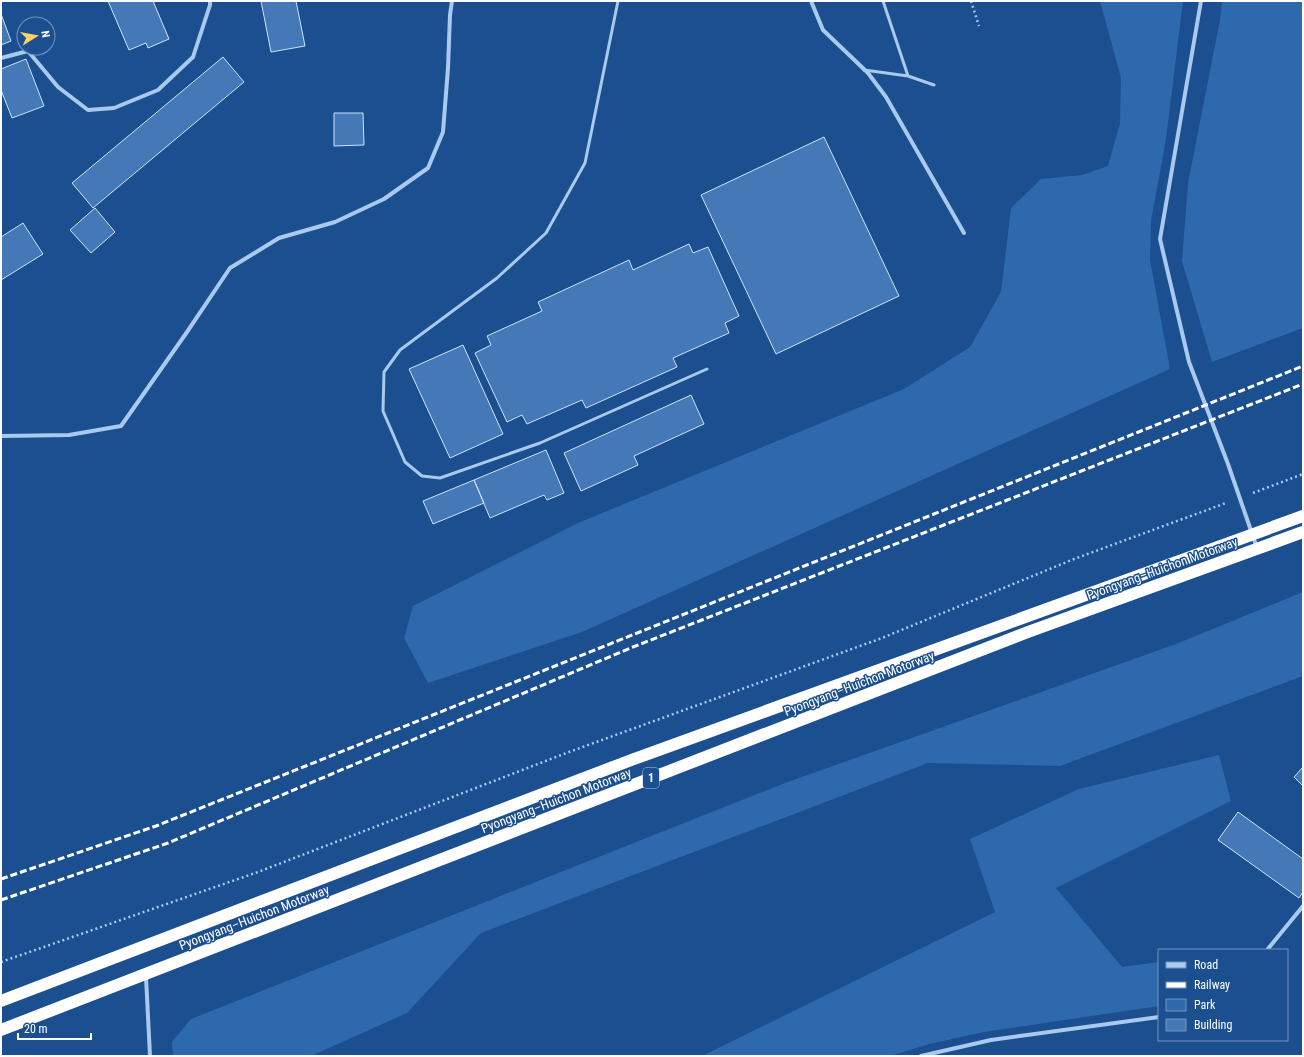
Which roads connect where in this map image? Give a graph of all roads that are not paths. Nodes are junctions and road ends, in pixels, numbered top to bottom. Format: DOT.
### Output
graph roads {
  1 [pos="210,1"];
  2 [pos="452,1"];
  3 [pos="618,1"];
  4 [pos="811,1"];
  5 [pos="883,1"];
  6 [pos="1201,1"];
  7 [pos="1,58"];
  8 [pos="864,70"];
  9 [pos="908,76"];
  10 [pos="934,85"];
  11 [pos="964,233"];
  12 [pos="707,369"];
  13 [pos="1,436"];
  14 [pos="1303,516"];
  15 [pos="1303,532"];
  16 [pos="1253,535"];
  17 [pos="1258,548"];
  18 [pos="1303,906"];
  19 [pos="1268,949"];
  20 [pos="145,974"];
  21 [pos="1,1001"];
  22 [pos="1158,1017"];
  23 [pos="1,1030"];
  24 [pos="150,1056"];
  25 [pos="921,1056"];
  1 -- 7 [label="street"];
  2 -- 13 [label="street"];
  3 -- 12 [label="lane"];
  4 -- 8 [label="street"];
  5 -- 9 [label="lane"];
  6 -- 16 [label="street"];
  8 -- 9 [label="lane"];
  8 -- 11 [label="street"];
  9 -- 10 [label="lane"];
  14 -- 16 [label="highway, Pyongyang–Huichon Motorway / 1"];
  15 -- 17 [label="highway, Pyongyang–Huichon Motorway / 1"];
  16 -- 17 [label="street"];
  16 -- 21 [label="highway, Pyongyang–Huichon Motorway / 1"];
  17 -- 20 [label="highway, Pyongyang–Huichon Motorway / 1"];
  18 -- 19 [label="street"];
  20 -- 23 [label="highway, Pyongyang–Huichon Motorway / 1"];
  20 -- 24 [label="street"];
  22 -- 25 [label="street"];
}
